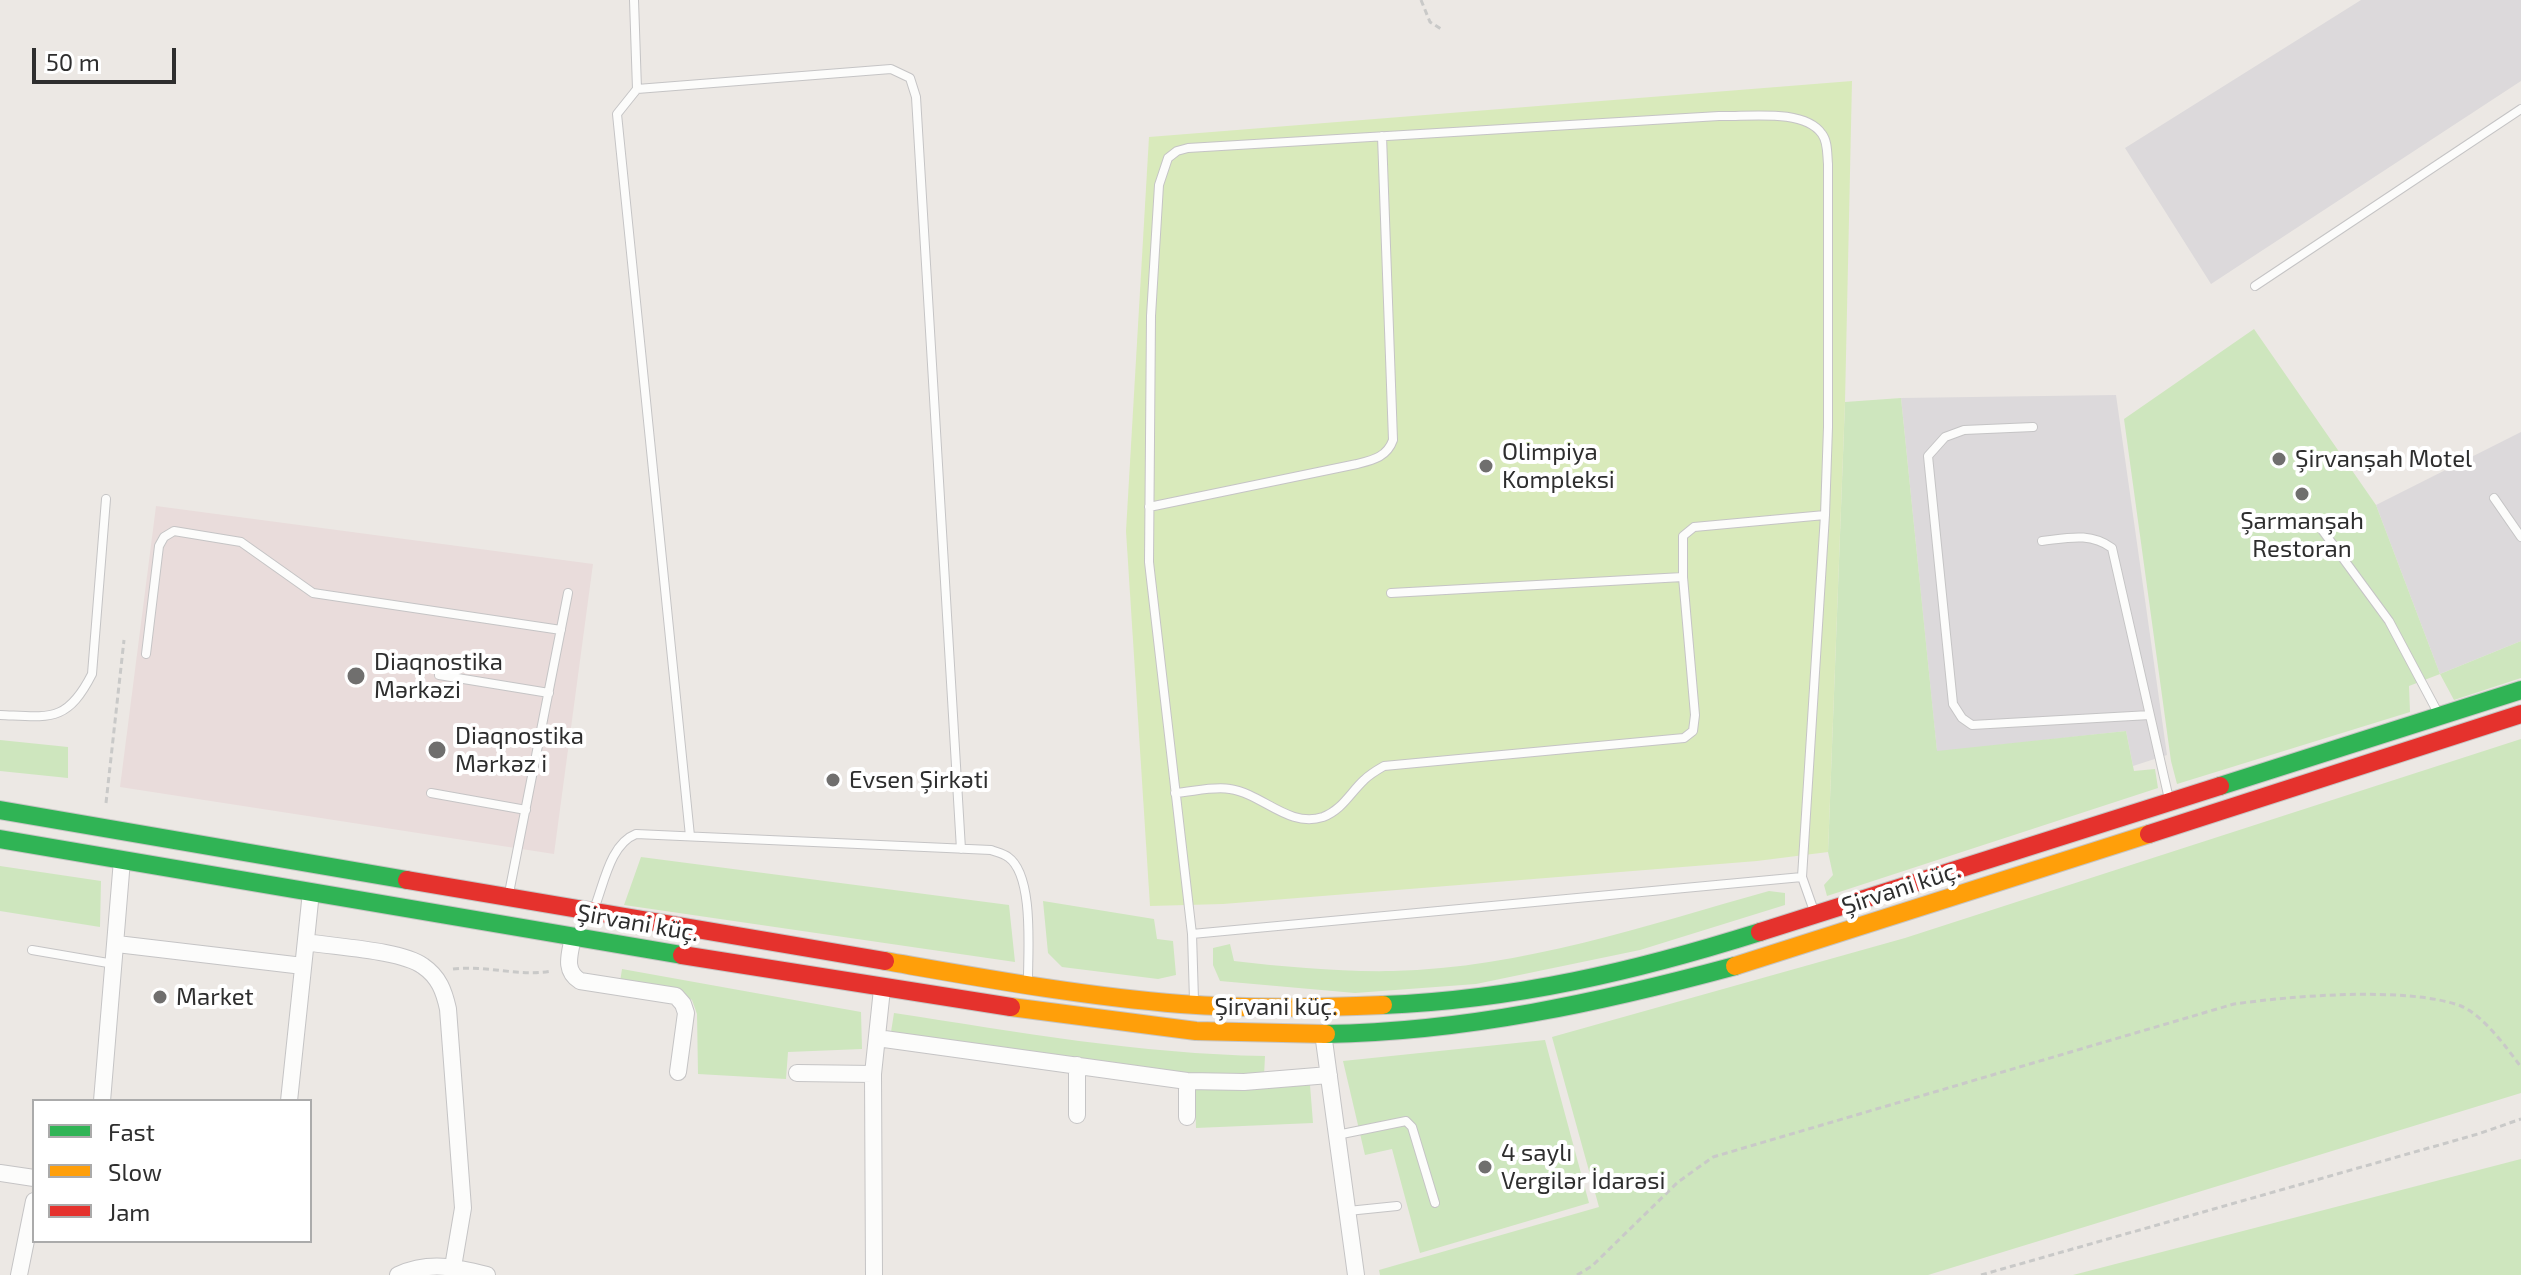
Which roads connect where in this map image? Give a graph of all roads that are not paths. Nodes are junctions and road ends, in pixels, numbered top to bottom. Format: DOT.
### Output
graph roads {
  1 [pos="634,0"];
  2 [pos="637,89"];
  3 [pos="2520,113"];
  4 [pos="1382,136"];
  5 [pos="2255,286"];
  6 [pos="2033,427"];
  7 [pos="2494,498"];
  8 [pos="106,499"];
  9 [pos="1149,507"];
  10 [pos="1825,515"];
  11 [pos="2320,527"];
  12 [pos="2521,537"];
  13 [pos="2042,541"];
  14 [pos="1683,577"];
  15 [pos="568,593"];
  16 [pos="1391,593"];
  17 [pos="561,630"];
  18 [pos="146,654"];
  19 [pos="439,675"];
  20 [pos="2521,690"];
  21 [pos="549,693"];
  22 [pos="2521,714"];
  23 [pos="0,715"];
  24 [pos="2150,715"];
  25 [pos="2439,715"];
  26 [pos="431,793"];
  27 [pos="1175,793"];
  28 [pos="2169,802"];
  29 [pos="0,810"];
  30 [pos="526,810"];
  31 [pos="690,836"];
  32 [pos="0,839"];
  33 [pos="961,849"];
  34 [pos="122,860"];
  35 [pos="1802,877"];
  36 [pos="311,892"];
  37 [pos="508,898"];
  38 [pos="593,912"];
  39 [pos="1816,916"];
  40 [pos="1192,934"];
  41 [pos="573,937"];
  42 [pos="306,942"];
  43 [pos="117,944"];
  44 [pos="32,950"];
  45 [pos="115,964"];
  46 [pos="303,966"];
  47 [pos="1028,984"];
  48 [pos="882,989"];
  49 [pos="1195,1004"];
  50 [pos="1323,1033"];
  51 [pos="877,1038"];
  52 [pos="1077,1065"];
  53 [pos="678,1072"];
  54 [pos="797,1073"];
  55 [pos="873,1074"];
  56 [pos="1329,1075"];
  57 [pos="1187,1081"];
  58 [pos="102,1099"];
  59 [pos="289,1099"];
  60 [pos="1077,1115"];
  61 [pos="1187,1117"];
  62 [pos="1337,1135"];
  63 [pos="0,1173"];
  64 [pos="32,1178"];
  65 [pos="1435,1203"];
  66 [pos="1397,1206"];
  67 [pos="32,1211"];
  68 [pos="1347,1211"];
  69 [pos="453,1267"];
  70 [pos="19,1275"];
  71 [pos="398,1275"];
  72 [pos="487,1275"];
  73 [pos="874,1275"];
  74 [pos="1356,1275"];
  1 -- 2 [label="lane"];
  2 -- 31 [label="lane"];
  2 -- 33 [label="lane"];
  3 -- 5 [label="lane"];
  4 -- 9 [label="lane"];
  4 -- 9 [label="lane"];
  4 -- 10 [label="lane"];
  6 -- 24 [label="lane"];
  7 -- 12 [label="lane"];
  8 -- 23 [label="lane"];
  9 -- 27 [label="lane"];
  10 -- 14 [label="lane"];
  10 -- 35 [label="lane"];
  11 -- 25 [label="lane"];
  13 -- 24 [label="lane"];
  14 -- 16 [label="lane"];
  14 -- 27 [label="lane"];
  15 -- 17 [label="lane"];
  17 -- 18 [label="lane"];
  17 -- 21 [label="lane"];
  19 -- 21 [label="lane"];
  20 -- 25 [label="highway"];
  21 -- 30 [label="lane"];
  22 -- 50 [label="highway, Şirvani küç."];
  24 -- 28 [label="lane"];
  25 -- 28 [label="highway"];
  26 -- 30 [label="lane"];
  27 -- 40 [label="lane"];
  28 -- 39 [label="highway"];
  29 -- 37 [label="highway"];
  30 -- 37 [label="lane"];
  31 -- 33 [label="lane"];
  31 -- 38 [label="lane"];
  32 -- 34 [label="highway, Şirvani küç."];
  33 -- 47 [label="lane"];
  34 -- 36 [label="highway, Şirvani küç."];
  34 -- 43 [label="street"];
  35 -- 39 [label="lane"];
  35 -- 40 [label="lane"];
  36 -- 41 [label="highway, Şirvani küç."];
  36 -- 42 [label="street"];
  37 -- 38 [label="highway"];
  38 -- 47 [label="highway"];
  39 -- 49 [label="highway"];
  40 -- 49 [label="lane"];
  41 -- 48 [label="highway, Şirvani küç."];
  41 -- 53 [label="street"];
  42 -- 46 [label="street"];
  42 -- 69 [label="street"];
  43 -- 45 [label="street"];
  43 -- 46 [label="street"];
  44 -- 45 [label="lane"];
  45 -- 58 [label="street"];
  46 -- 59 [label="street"];
  47 -- 49 [label="highway"];
  48 -- 50 [label="highway, Şirvani küç."];
  48 -- 51 [label="street"];
  50 -- 56 [label="street"];
  51 -- 52 [label="street"];
  51 -- 55 [label="street"];
  52 -- 57 [label="street"];
  52 -- 60 [label="street"];
  54 -- 55 [label="street"];
  55 -- 73 [label="street"];
  56 -- 57 [label="street"];
  56 -- 62 [label="street"];
  57 -- 61 [label="street"];
  62 -- 65 [label="lane"];
  62 -- 68 [label="street"];
  63 -- 64 [label="street"];
  66 -- 68 [label="lane"];
  67 -- 70 [label="street"];
  68 -- 74 [label="street"];
  69 -- 71 [label="street"];
  69 -- 72 [label="street"];
}
